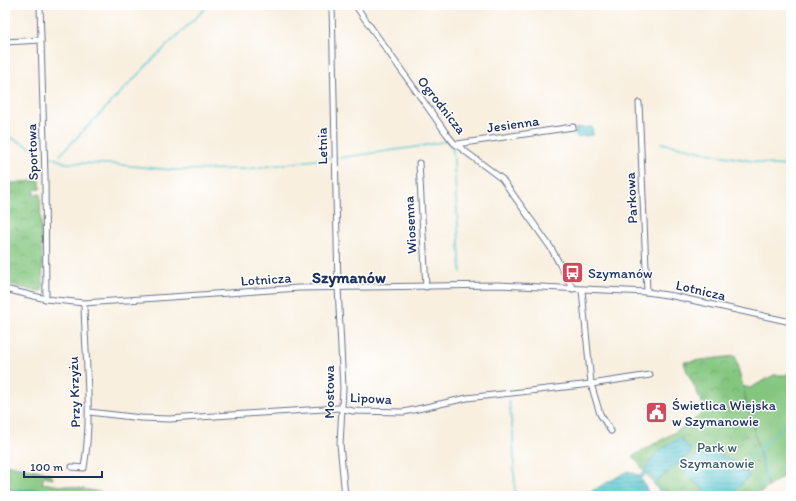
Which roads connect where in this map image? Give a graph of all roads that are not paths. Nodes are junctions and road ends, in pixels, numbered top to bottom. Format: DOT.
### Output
graph roads {
  1 [pos="40,5"];
  2 [pos="332,5"];
  3 [pos="355,5"];
  4 [pos="41,40"];
  5 [pos="5,42"];
  6 [pos="639,103"];
  7 [pos="574,127"];
  8 [pos="457,144"];
  9 [pos="419,163"];
  10 [pos="338,287"];
  11 [pos="426,287"];
  12 [pos="5,289"];
  13 [pos="578,290"];
  14 [pos="647,292"];
  15 [pos="46,299"];
  16 [pos="84,303"];
  17 [pos="791,322"];
  18 [pos="650,375"];
  19 [pos="591,384"];
  20 [pos="343,409"];
  21 [pos="88,412"];
  22 [pos="611,431"];
  23 [pos="72,467"];
  24 [pos="345,496"];
  1 -- 4 [label="street, Sportowa"];
  2 -- 10 [label="street, Letnia"];
  3 -- 8 [label="street, Ogrodnicza"];
  4 -- 5 [label="street"];
  4 -- 15 [label="street, Sportowa"];
  6 -- 14 [label="street, Parkowa"];
  7 -- 8 [label="street, Jesienna"];
  8 -- 13 [label="street, Ogrodnicza"];
  9 -- 11 [label="street, Wiosenna"];
  10 -- 11 [label="street, Lotnicza"];
  10 -- 16 [label="street, Lotnicza"];
  10 -- 20 [label="street, Mostowa"];
  11 -- 13 [label="street, Lotnicza"];
  12 -- 15 [label="street, Lotnicza"];
  13 -- 14 [label="street, Lotnicza"];
  13 -- 19 [label="street, Ogrodnicza"];
  14 -- 17 [label="street, Lotnicza"];
  15 -- 16 [label="street, Lotnicza"];
  16 -- 21 [label="street, Przy Krzyżu"];
  18 -- 19 [label="street, Lipowa"];
  19 -- 20 [label="street, Lipowa"];
  19 -- 22 [label="street, Ogrodnicza"];
  20 -- 21 [label="street, Lipowa"];
  20 -- 24 [label="street, Mostowa"];
  21 -- 23 [label="street, Przy Krzyżu"];
}
